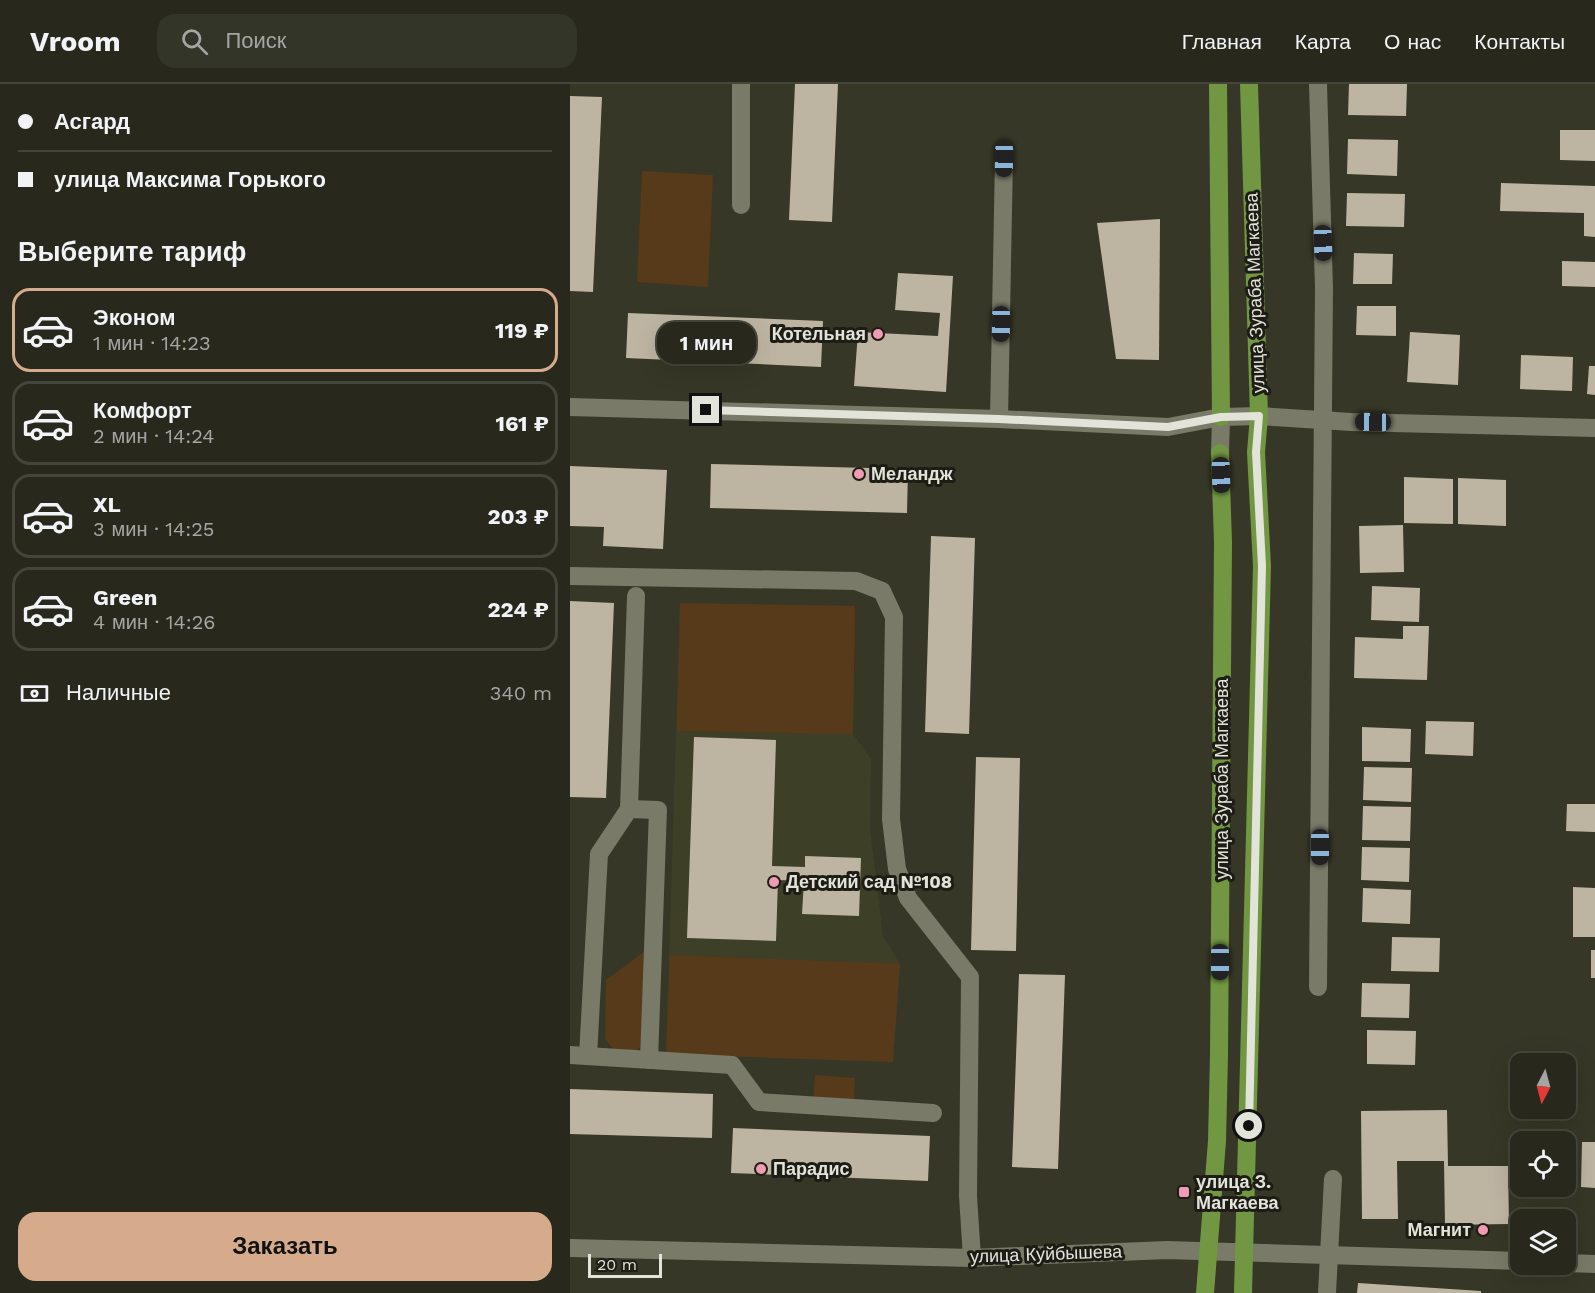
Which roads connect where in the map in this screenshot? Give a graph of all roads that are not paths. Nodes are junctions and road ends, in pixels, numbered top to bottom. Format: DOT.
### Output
graph roads {
  1 [pos="741,84"];
  2 [pos="1218,84"];
  3 [pos="1249,84"];
  4 [pos="1318,84"];
  5 [pos="1004,159"];
  6 [pos="741,205"];
  7 [pos="570,407"];
  8 [pos="1259,416"];
  9 [pos="1221,417"];
  10 [pos="999,419"];
  11 [pos="1322,420"];
  12 [pos="1595,428"];
  13 [pos="1220,453"];
  14 [pos="570,576"];
  15 [pos="636,596"];
  16 [pos="628,809"];
  17 [pos="1318,987"];
  18 [pos="570,1055"];
  19 [pos="588,1056"];
  20 [pos="649,1060"];
  21 [pos="933,1113"];
  22 [pos="1334,1179"];
  23 [pos="570,1248"];
  24 [pos="1208,1254"];
  25 [pos="1328,1254"];
  26 [pos="1245,1255"];
  27 [pos="972,1258"];
  28 [pos="1510,1261"];
  29 [pos="1576,1263"];
  30 [pos="1595,1264"];
  31 [pos="1205,1293"];
  32 [pos="1243,1293"];
  33 [pos="1327,1293"];
  1 -- 6 [label="street"];
  2 -- 9 [label="main road, улица Зураба Магкаева"];
  3 -- 8 [label="main road, улица Зураба Магкаева"];
  4 -- 11 [label="street"];
  5 -- 10 [label="street"];
  7 -- 10 [label="street"];
  8 -- 9 [label="street"];
  8 -- 11 [label="street"];
  8 -- 26 [label="main road, улица Зураба Магкаева"];
  9 -- 10 [label="street"];
  9 -- 13 [label="street, улица Зураба Магкаева"];
  11 -- 12 [label="street"];
  11 -- 17 [label="street"];
  13 -- 24 [label="main road, улица Зураба Магкаева"];
  14 -- 27 [label="street"];
  15 -- 16 [label="street"];
  16 -- 19 [label="street"];
  16 -- 20 [label="street"];
  18 -- 19 [label="street"];
  19 -- 20 [label="street"];
  20 -- 21 [label="street"];
  22 -- 25 [label="street"];
  23 -- 27 [label="street, улица Куйбышева"];
  24 -- 26 [label="street, улица Куйбышева"];
  24 -- 27 [label="street, улица Куйбышева"];
  24 -- 31 [label="main road, улица Зураба Магкаева"];
  25 -- 26 [label="street, улица Куйбышева"];
  25 -- 28 [label="street, улица Куйбышева"];
  25 -- 33 [label="street"];
  26 -- 32 [label="main road, улица Зураба Магкаева"];
  29 -- 30 [label="street"];
}
